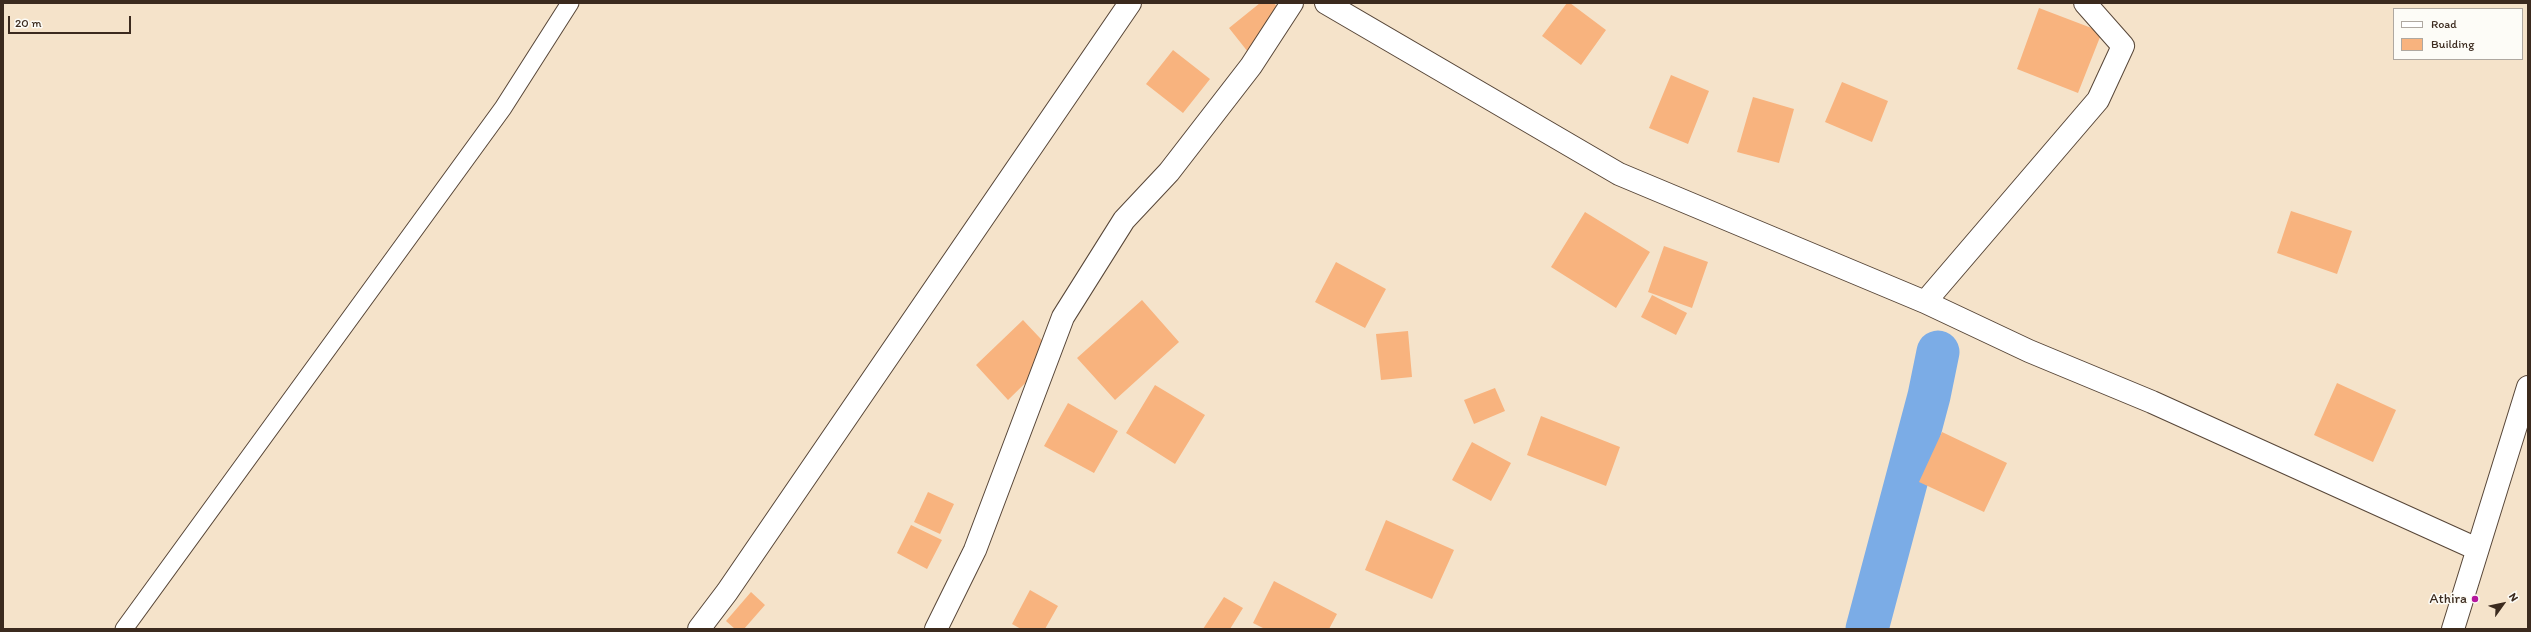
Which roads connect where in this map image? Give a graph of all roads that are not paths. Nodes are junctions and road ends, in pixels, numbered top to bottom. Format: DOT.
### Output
graph roads {
  1 [pos="570,3"];
  2 [pos="1130,3"];
  3 [pos="1292,3"];
  4 [pos="1326,3"];
  5 [pos="2085,3"];
  6 [pos="1925,302"];
  7 [pos="2528,387"];
  8 [pos="2477,548"];
  9 [pos="124,629"];
  10 [pos="699,629"];
  11 [pos="936,629"];
  12 [pos="2453,629"];
  1 -- 9 [label="lane"];
  2 -- 10 [label="street"];
  3 -- 11 [label="street"];
  4 -- 6 [label="street"];
  5 -- 6 [label="street"];
  6 -- 8 [label="street"];
  7 -- 8 [label="street"];
  8 -- 12 [label="street"];
}
